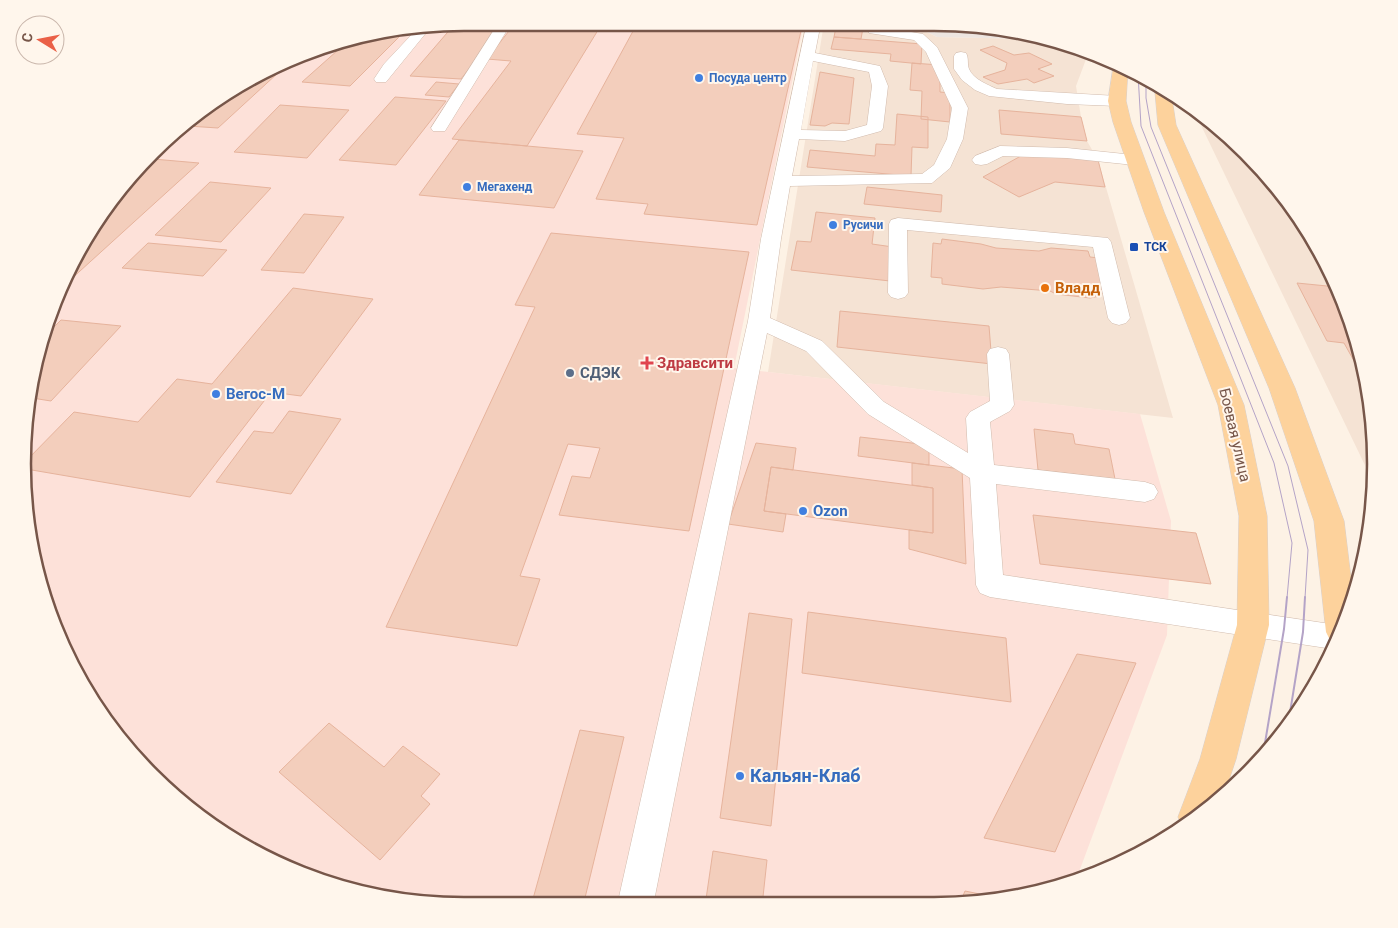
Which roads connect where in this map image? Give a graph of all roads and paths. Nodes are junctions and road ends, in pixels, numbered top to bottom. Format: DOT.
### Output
graph roads {
  1 [pos="500,31"];
  2 [pos="813,31"];
  3 [pos="880,31"];
  4 [pos="420,34"];
  5 [pos="809,56"];
  6 [pos="961,56"];
  7 [pos="1120,73"];
  8 [pos="381,79"];
  9 [pos="1164,98"];
  10 [pos="1118,101"];
  11 [pos="439,128"];
  12 [pos="793,134"];
  13 [pos="981,160"];
  14 [pos="1134,160"];
  15 [pos="783,181"];
  16 [pos="898,293"];
  17 [pos="1119,318"];
  18 [pos="759,321"];
  19 [pos="998,354"];
  20 [pos="982,473"];
  21 [pos="1145,492"];
  22 [pos="1340,614"];
  23 [pos="1253,625"];
  24 [pos="1331,636"];
  25 [pos="1202,803"];
  26 [pos="637,897"];
  1 -- 11 [label="street"];
  2 -- 5 [label="street"];
  3 -- 15 [label="street"];
  4 -- 8 [label="street"];
  5 -- 12 [label="street"];
  5 -- 12 [label="street"];
  6 -- 10 [label="street"];
  7 -- 10 [label="main road, Боевая улица"];
  9 -- 22 [label="main road"];
  10 -- 14 [label="main road, Боевая улица"];
  12 -- 15 [label="street"];
  13 -- 14 [label="street"];
  14 -- 23 [label="main road, Боевая улица"];
  15 -- 18 [label="street"];
  16 -- 17 [label="street"];
  18 -- 20 [label="street"];
  18 -- 26 [label="street"];
  19 -- 20 [label="street"];
  20 -- 21 [label="street"];
  20 -- 23 [label="street"];
  23 -- 24 [label="street"];
  23 -- 25 [label="main road, Боевая улица"];
}
